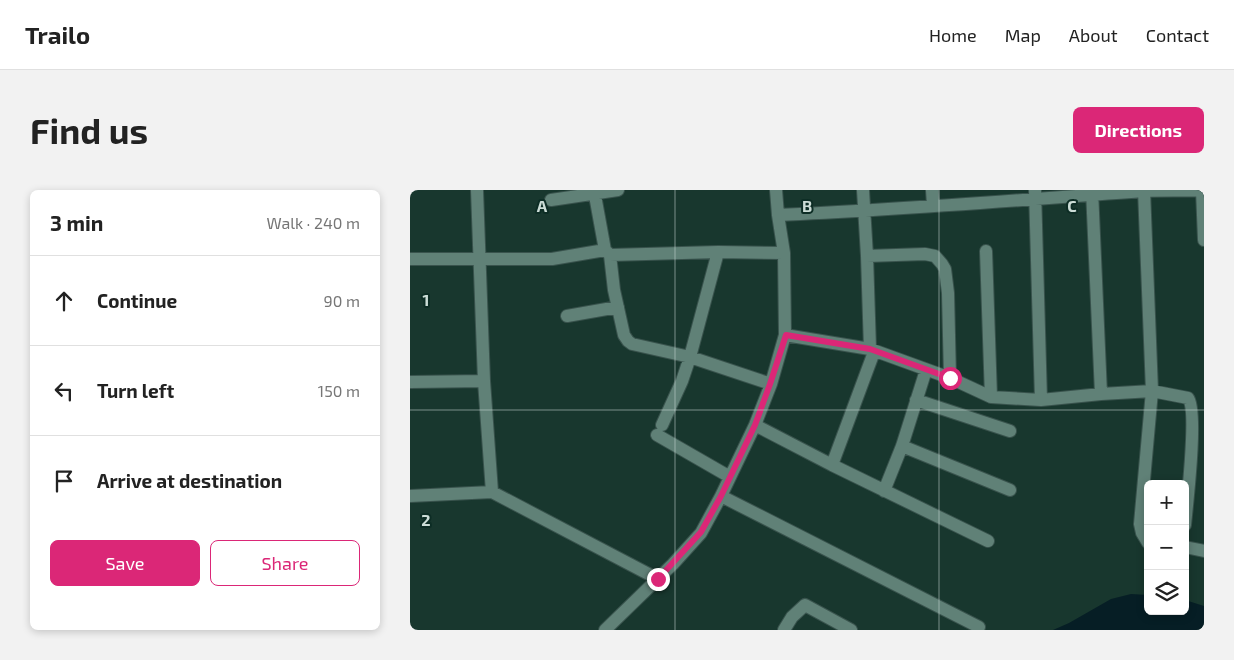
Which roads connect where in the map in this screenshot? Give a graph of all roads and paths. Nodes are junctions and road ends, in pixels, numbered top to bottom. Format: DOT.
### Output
graph roads {
  1 [pos="478,190"];
  2 [pos="618,190"];
  3 [pos="776,190"];
  4 [pos="863,190"];
  5 [pos="932,190"];
  6 [pos="1199,190"];
  7 [pos="1144,191"];
  8 [pos="594,192"];
  9 [pos="1092,193"];
  10 [pos="1035,195"];
  11 [pos="551,200"];
  12 [pos="933,205"];
  13 [pos="864,212"];
  14 [pos="778,215"];
  15 [pos="1204,240"];
  16 [pos="986,251"];
  17 [pos="718,252"];
  18 [pos="607,253"];
  19 [pos="784,253"];
  20 [pos="867,256"];
  21 [pos="410,259"];
  22 [pos="479,260"];
  23 [pos="618,307"];
  24 [pos="567,316"];
  25 [pos="786,335"];
  26 [pos="872,350"];
  27 [pos="690,357"];
  28 [pos="926,370"];
  29 [pos="950,378"];
  30 [pos="484,381"];
  31 [pos="410,382"];
  32 [pos="770,384"];
  33 [pos="1152,392"];
  34 [pos="1101,394"];
  35 [pos="991,397"];
  36 [pos="916,400"];
  37 [pos="1041,400"];
  38 [pos="1198,424"];
  39 [pos="755,425"];
  40 [pos="1010,431"];
  41 [pos="902,446"];
  42 [pos="832,466"];
  43 [pos="730,477"];
  44 [pos="1010,490"];
  45 [pos="884,491"];
  46 [pos="492,492"];
  47 [pos="1189,494"];
  48 [pos="410,496"];
  49 [pos="721,496"];
  50 [pos="1144,536"];
  51 [pos="988,542"];
  52 [pos="1189,549"];
  53 [pos="1204,551"];
  54 [pos="658,579"];
  55 [pos="979,628"];
  56 [pos="605,630"];
  57 [pos="784,630"];
  58 [pos="851,630"];
  1 -- 22 [label="street"];
  2 -- 8 [label="street"];
  3 -- 14 [label="street"];
  4 -- 13 [label="street"];
  5 -- 12 [label="street"];
  6 -- 7 [label="street"];
  6 -- 15 [label="street"];
  7 -- 9 [label="street"];
  7 -- 33 [label="street"];
  8 -- 11 [label="street"];
  8 -- 18 [label="street"];
  9 -- 10 [label="street"];
  9 -- 34 [label="street"];
  10 -- 12 [label="street"];
  10 -- 37 [label="street"];
  12 -- 13 [label="street"];
  13 -- 14 [label="street"];
  13 -- 20 [label="street"];
  14 -- 19 [label="street"];
  16 -- 35 [label="street"];
  17 -- 18 [label="street"];
  17 -- 19 [label="street"];
  17 -- 27 [label="street"];
  18 -- 22 [label="street"];
  18 -- 23 [label="street"];
  19 -- 25 [label="street"];
  20 -- 26 [label="street"];
  20 -- 29 [label="street"];
  21 -- 22 [label="street"];
  22 -- 30 [label="street"];
  23 -- 24 [label="street"];
  23 -- 27 [label="street"];
  25 -- 26 [label="street"];
  25 -- 32 [label="street"];
  26 -- 28 [label="street"];
  26 -- 42 [label="street"];
  27 -- 32 [label="street"];
  27 -- 43 [label="street"];
  28 -- 29 [label="street"];
  28 -- 36 [label="street"];
  29 -- 35 [label="street"];
  30 -- 31 [label="street"];
  30 -- 46 [label="street"];
  32 -- 39 [label="street"];
  33 -- 34 [label="street"];
  33 -- 38 [label="street"];
  33 -- 50 [label="street"];
  34 -- 37 [label="street"];
  35 -- 37 [label="street"];
  36 -- 40 [label="street"];
  36 -- 41 [label="street"];
  38 -- 47 [label="street"];
  39 -- 42 [label="street"];
  39 -- 43 [label="street"];
  41 -- 44 [label="street"];
  41 -- 45 [label="street"];
  42 -- 45 [label="street"];
  43 -- 49 [label="street"];
  45 -- 51 [label="street"];
  46 -- 48 [label="street"];
  46 -- 54 [label="street"];
  49 -- 54 [label="street"];
  49 -- 55 [label="street"];
  52 -- 53 [label="street"];
  54 -- 56 [label="street"];
  57 -- 58 [label="street"];
}
